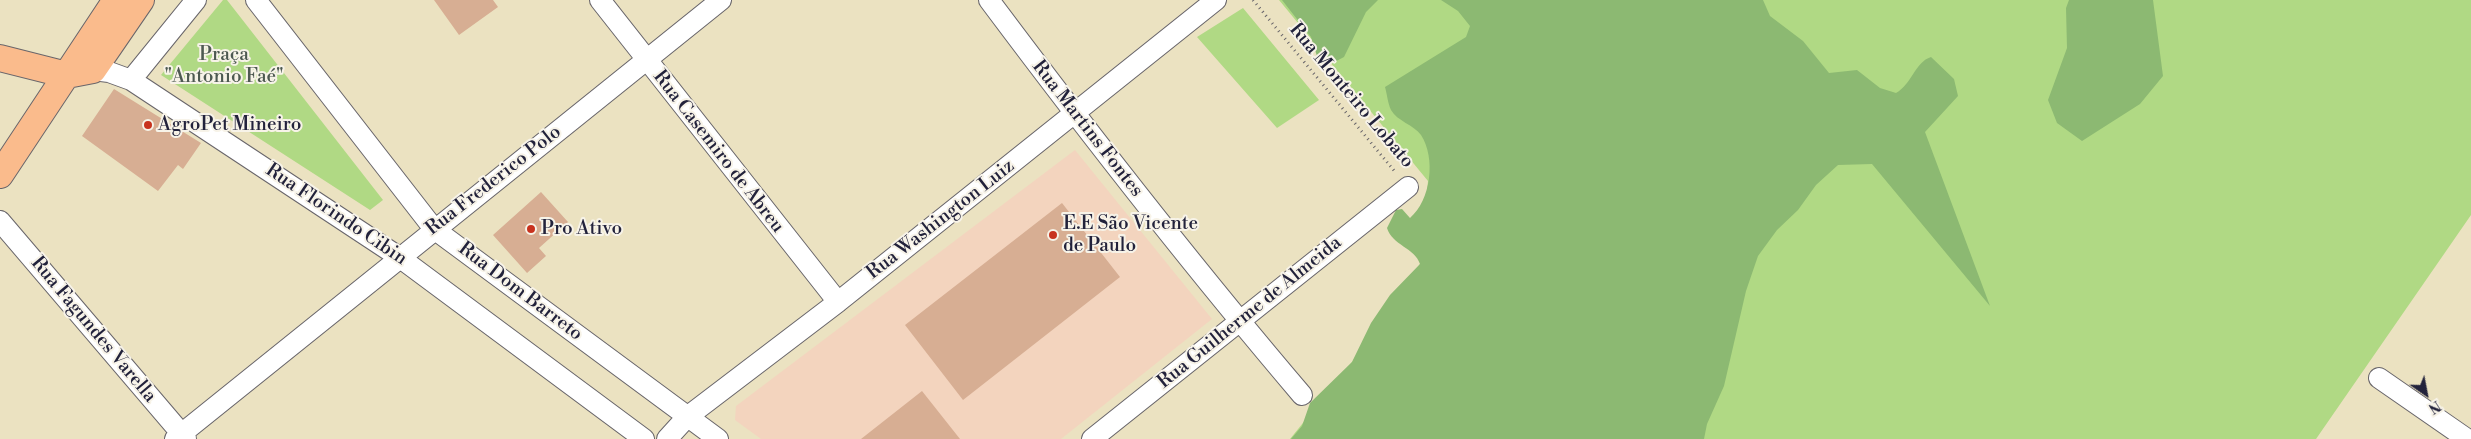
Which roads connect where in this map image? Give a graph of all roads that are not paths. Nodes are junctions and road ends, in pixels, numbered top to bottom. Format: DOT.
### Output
graph roads {
  1 [pos="116,0"];
  2 [pos="141,0"];
  3 [pos="196,0"];
  4 [pos="256,0"];
  5 [pos="600,0"];
  6 [pos="721,0"];
  7 [pos="989,0"];
  8 [pos="1216,0"];
  9 [pos="0,58"];
  10 [pos="646,61"];
  11 [pos="93,70"];
  12 [pos="67,75"];
  13 [pos="131,80"];
  14 [pos="1074,114"];
  15 [pos="0,175"];
  16 [pos="1408,188"];
  17 [pos="0,221"];
  18 [pos="434,228"];
  19 [pos="399,257"];
  20 [pos="838,302"];
  21 [pos="1239,321"];
  22 [pos="2379,378"];
  23 [pos="1302,395"];
  24 [pos="687,417"];
  25 [pos="181,437"];
  26 [pos="644,439"];
  27 [pos="667,439"];
  28 [pos="718,439"];
  29 [pos="1092,439"];
  30 [pos="2467,439"];
  1 -- 12 [label="main road"];
  2 -- 11 [label="main road"];
  3 -- 13 [label="street"];
  4 -- 18 [label="street, Rua Dom Barreto"];
  5 -- 10 [label="street, Rua Casemiro de Abreu"];
  6 -- 10 [label="street, Rua Frederico Polo"];
  7 -- 14 [label="street, Rua Martins Fontes"];
  8 -- 14 [label="street, Rua Washington Luiz"];
  9 -- 12 [label="main road, Rua Florindo Cibin"];
  10 -- 18 [label="street, Rua Frederico Polo"];
  10 -- 20 [label="street, Rua Casemiro de Abreu"];
  11 -- 12 [label="main road, Rua Florindo Cibin"];
  11 -- 13 [label="street, Rua Florindo Cibin"];
  12 -- 15 [label="main road"];
  13 -- 19 [label="street, Rua Florindo Cibin"];
  14 -- 20 [label="street, Rua Washington Luiz"];
  14 -- 21 [label="street, Rua Martins Fontes"];
  16 -- 21 [label="street, Rua Guilherme de Almeida"];
  17 -- 25 [label="street, Rua Fagundes Varella"];
  18 -- 19 [label="street, Rua Frederico Polo"];
  18 -- 24 [label="street, Rua Dom Barreto"];
  19 -- 25 [label="street, Rua Frederico Polo"];
  19 -- 26 [label="street, Rua Florindo Cibin"];
  20 -- 24 [label="street, Rua Washington Luiz"];
  21 -- 23 [label="street, Rua Martins Fontes"];
  21 -- 29 [label="street, Rua Guilherme de Almeida"];
  22 -- 30 [label="street"];
  24 -- 27 [label="street, Rua Washington Luiz"];
  24 -- 28 [label="street, Rua Dom Barreto"];
}
